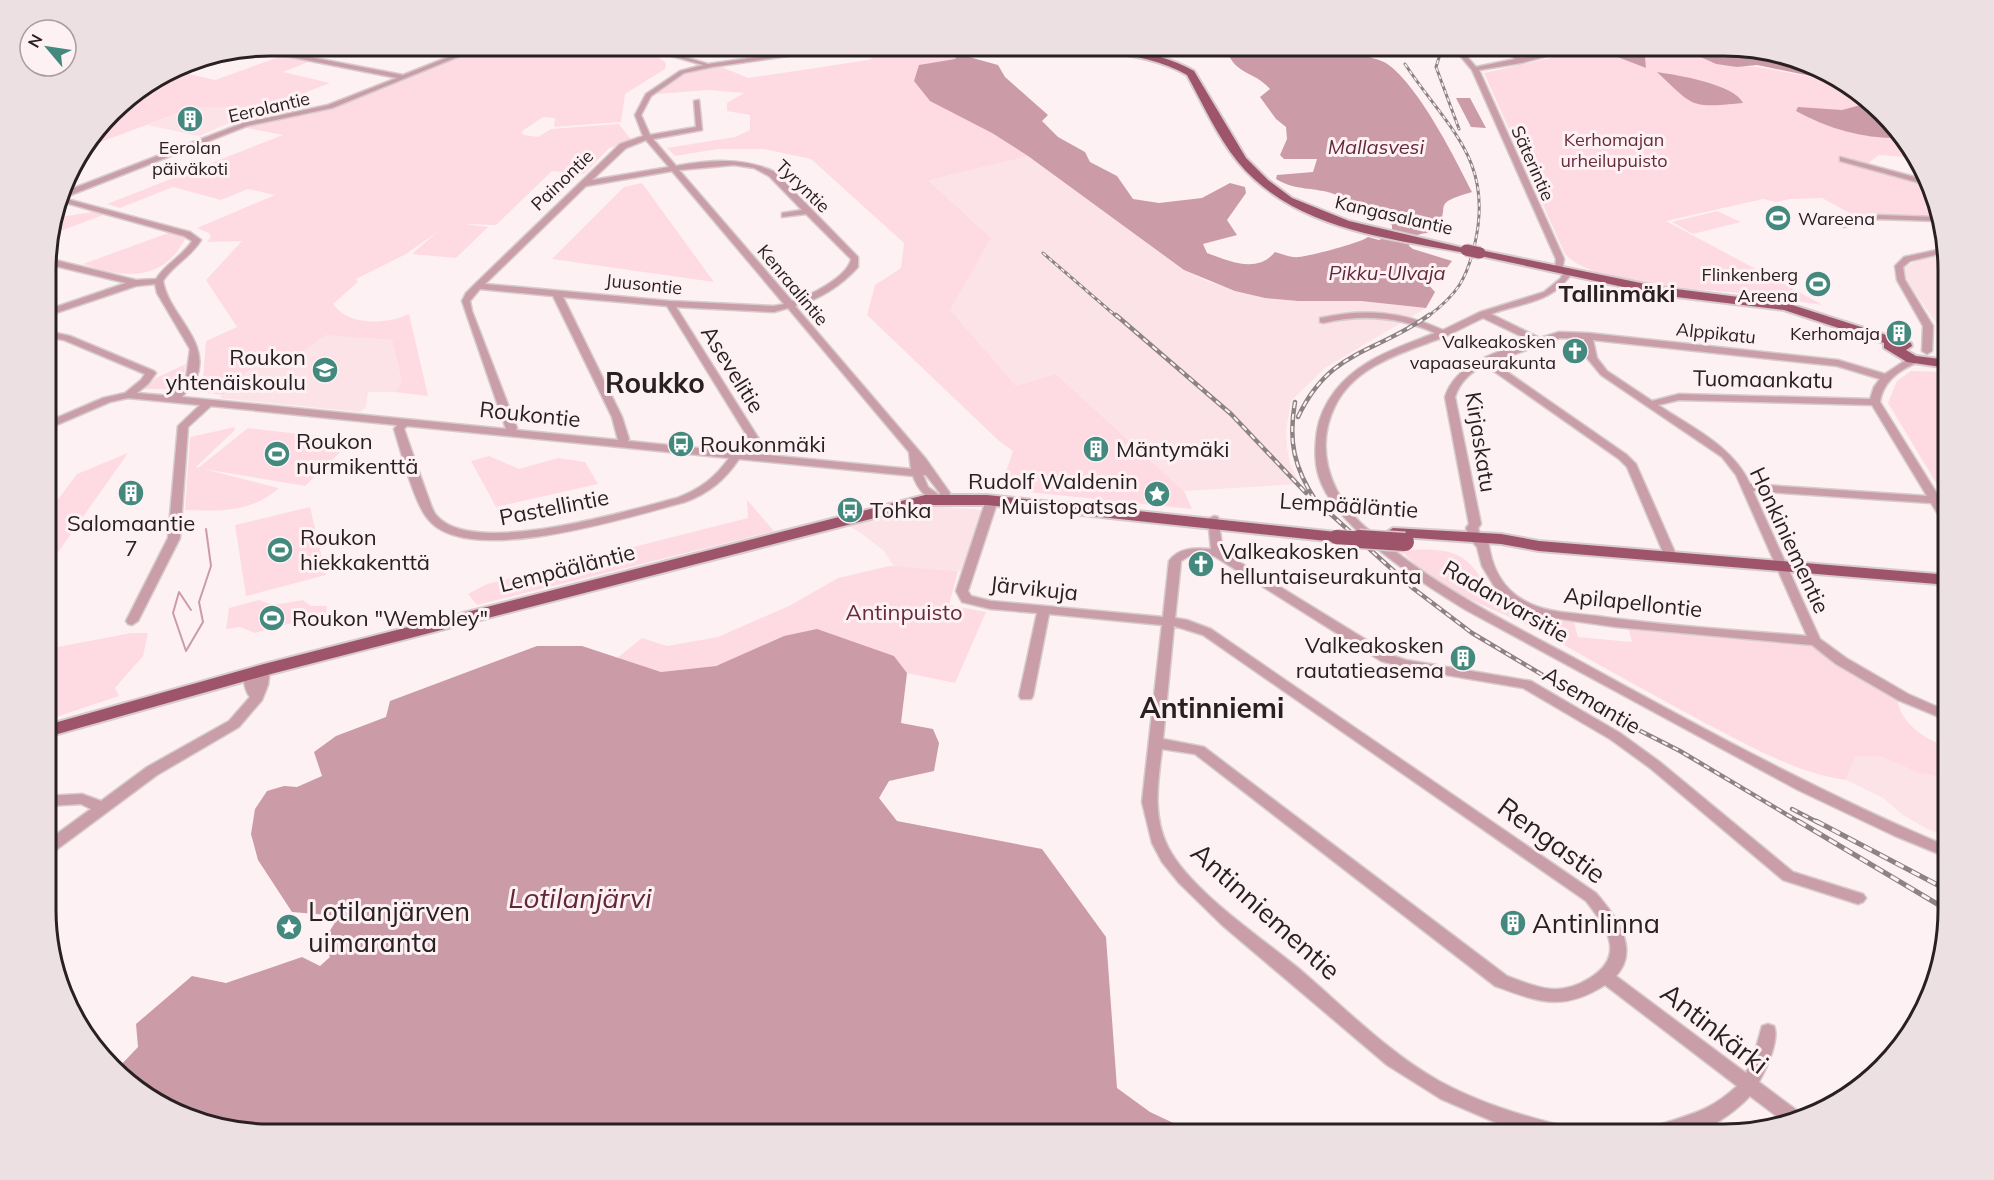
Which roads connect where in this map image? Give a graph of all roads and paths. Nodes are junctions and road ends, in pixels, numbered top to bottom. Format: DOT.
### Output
graph roads {
  1 [pos="296,56"];
  2 [pos="457,56"];
  3 [pos="674,56"];
  4 [pos="780,56"];
  5 [pos="1143,56"];
  6 [pos="1464,56"];
  7 [pos="1515,56"];
  8 [pos="1540,56"];
  9 [pos="687,60"];
  10 [pos="1521,61"];
  11 [pos="712,65"];
  12 [pos="1475,69"];
  13 [pos="682,72"];
  14 [pos="403,78"];
  15 [pos="697,101"];
  16 [pos="648,138"];
  17 [pos="1843,159"];
  18 [pos="675,170"];
  19 [pos="1919,181"];
  20 [pos="582,184"];
  21 [pos="69,194"];
  22 [pos="67,200"];
  23 [pos="809,211"];
  24 [pos="785,215"];
  25 [pos="1932,219"];
  26 [pos="1844,225"];
  27 [pos="1938,252"];
  28 [pos="56,263"];
  29 [pos="1564,270"];
  30 [pos="159,281"];
  31 [pos="136,283"];
  32 [pos="478,286"];
  33 [pos="556,292"];
  34 [pos="807,300"];
  35 [pos="670,304"];
  36 [pos="789,306"];
  37 [pos="56,310"];
  38 [pos="1483,314"];
  39 [pos="1323,320"];
  40 [pos="1443,334"];
  41 [pos="56,336"];
  42 [pos="1588,336"];
  43 [pos="1541,342"];
  44 [pos="1915,353"];
  45 [pos="1938,360"];
  46 [pos="1486,362"];
  47 [pos="1887,378"];
  48 [pos="128,395"];
  49 [pos="176,398"];
  50 [pos="210,402"];
  51 [pos="1875,402"];
  52 [pos="1650,404"];
  53 [pos="56,419"];
  54 [pos="405,421"];
  55 [pos="511,431"];
  56 [pos="622,443"];
  57 [pos="914,453"];
  58 [pos="737,454"];
  59 [pos="751,455"];
  60 [pos="929,471"];
  61 [pos="915,472"];
  62 [pos="1748,487"];
  63 [pos="927,493"];
  64 [pos="944,497"];
  65 [pos="989,500"];
  66 [pos="1934,500"];
  67 [pos="1938,507"];
  68 [pos="1217,523"];
  69 [pos="786,536"];
  70 [pos="1478,536"];
  71 [pos="1217,553"];
  72 [pos="1671,557"];
  73 [pos="1784,567"];
  74 [pos="1839,572"];
  75 [pos="1938,579"];
  76 [pos="1938,586"];
  77 [pos="1044,610"];
  78 [pos="132,621"];
  79 [pos="1168,622"];
  80 [pos="1815,641"];
  81 [pos="257,671"];
  82 [pos="1026,696"];
  83 [pos="1938,713"];
  84 [pos="56,728"];
  85 [pos="1156,743"];
  86 [pos="56,800"];
  87 [pos="102,808"];
  88 [pos="56,842"];
  89 [pos="1938,850"];
  90 [pos="1858,898"];
  91 [pos="1607,978"];
  92 [pos="1768,1031"];
  93 [pos="1746,1086"];
  94 [pos="1788,1115"];
  95 [pos="1523,1124"];
  96 [pos="1697,1124"];
  1 -- 14 [label="street"];
  2 -- 14 [label="street, Eerolantie"];
  3 -- 9 [label="street"];
  4 -- 11 [label="street"];
  5 -- 29 [label="main road, Kangasalantie, bridge"];
  6 -- 12 [label="street, Säterintie"];
  7 -- 10 [label="street"];
  8 -- 10 [label="street"];
  9 -- 11 [label="street"];
  9 -- 13 [label="street"];
  10 -- 12 [label="street"];
  11 -- 13 [label="street"];
  12 -- 29 [label="street, Säterintie"];
  13 -- 16 [label="street"];
  14 -- 21 [label="street, Eerolantie"];
  15 -- 16 [label="street, Painontie"];
  16 -- 18 [label="street, Kenraalintie"];
  16 -- 20 [label="street, Painontie"];
  17 -- 19 [label="street"];
  18 -- 20 [label="street, Tyryntie"];
  18 -- 23 [label="street, Tyryntie"];
  18 -- 36 [label="street, Kenraalintie"];
  20 -- 32 [label="street, Painontie"];
  22 -- 30 [label="street"];
  23 -- 24 [label="street"];
  23 -- 34 [label="street, Tyryntie"];
  25 -- 26 [label="street"];
  27 -- 44 [label="street"];
  28 -- 31 [label="street"];
  29 -- 38 [label="street, Radanvarsitie"];
  29 -- 44 [label="main road, Kangasalantie"];
  30 -- 31 [label="street"];
  30 -- 49 [label="street"];
  31 -- 37 [label="street"];
  32 -- 33 [label="street, Juusontie"];
  32 -- 55 [label="street, Painontie"];
  33 -- 35 [label="street, Juusontie"];
  33 -- 56 [label="street"];
  34 -- 36 [label="street, Juusontie"];
  35 -- 36 [label="street, Juusontie"];
  35 -- 59 [label="street, Asevelitie"];
  36 -- 57 [label="street, Kenraalintie"];
  38 -- 40 [label="street, Radanvarsitie"];
  38 -- 43 [label="street"];
  39 -- 40 [label="street"];
  40 -- 89 [label="street, Radanvarsitie"];
  41 -- 48 [label="street"];
  42 -- 43 [label="street, Alppikatu"];
  42 -- 47 [label="street, Alppikatu"];
  42 -- 52 [label="street, Honkiniementie"];
  43 -- 46 [label="street, Kirjaskatu"];
  44 -- 45 [label="main road"];
  44 -- 47 [label="street"];
  46 -- 70 [label="street, Kirjaskatu"];
  46 -- 72 [label="street"];
  47 -- 51 [label="street"];
  48 -- 49 [label="street, Roukontie"];
  48 -- 53 [label="street"];
  49 -- 50 [label="street, Roukontie"];
  50 -- 54 [label="street, Roukontie"];
  50 -- 78 [label="street"];
  51 -- 52 [label="street, Tuomaankatu"];
  51 -- 66 [label="street"];
  52 -- 62 [label="street, Honkiniementie"];
  54 -- 55 [label="street, Roukontie"];
  54 -- 58 [label="street, Pastellintie"];
  55 -- 56 [label="street, Roukontie"];
  56 -- 58 [label="street, Roukontie"];
  57 -- 60 [label="street, Kenraalintie"];
  57 -- 61 [label="street"];
  58 -- 59 [label="street, Roukontie"];
  59 -- 61 [label="street, Roukontie"];
  60 -- 61 [label="street, Roukontie"];
  60 -- 64 [label="street, Kenraalintie"];
  61 -- 63 [label="street"];
  62 -- 66 [label="street"];
  62 -- 73 [label="street, Honkiniementie"];
  63 -- 64 [label="main road, Lempääläntie"];
  63 -- 69 [label="main road, Lempääläntie"];
  64 -- 65 [label="main road, Lempääläntie"];
  64 -- 69 [label="main road, Lempääläntie"];
  65 -- 68 [label="main road, Lempääläntie"];
  65 -- 77 [label="street, Järvikuja"];
  66 -- 67 [label="street"];
  68 -- 70 [label="main road, Lempääläntie, bridge"];
  68 -- 71 [label="street"];
  69 -- 81 [label="main road, Lempääläntie"];
  70 -- 72 [label="main road, Lempääläntie"];
  70 -- 80 [label="street, Apilapellontie"];
  71 -- 79 [label="street, Antinniementie"];
  71 -- 90 [label="street, Asemantie"];
  72 -- 73 [label="main road, Lempääläntie"];
  73 -- 74 [label="main road, Lempääläntie"];
  73 -- 80 [label="street, Honkiniementie"];
  74 -- 75 [label="main road, Lempääläntie"];
  74 -- 76 [label="main road, Lempääläntie"];
  77 -- 79 [label="street, Järvikuja"];
  77 -- 82 [label="street"];
  79 -- 85 [label="street, Antinniementie"];
  79 -- 91 [label="street, Rengastie"];
  80 -- 83 [label="street, Honkiniementie"];
  81 -- 84 [label="main road, Lempääläntie"];
  81 -- 87 [label="street"];
  85 -- 91 [label="street"];
  85 -- 95 [label="street, Antinniementie"];
  86 -- 87 [label="street"];
  87 -- 88 [label="street"];
  91 -- 93 [label="street, Antinkärki"];
  92 -- 93 [label="street"];
  93 -- 94 [label="street, Antinkärki"];
  93 -- 96 [label="street"];
}
